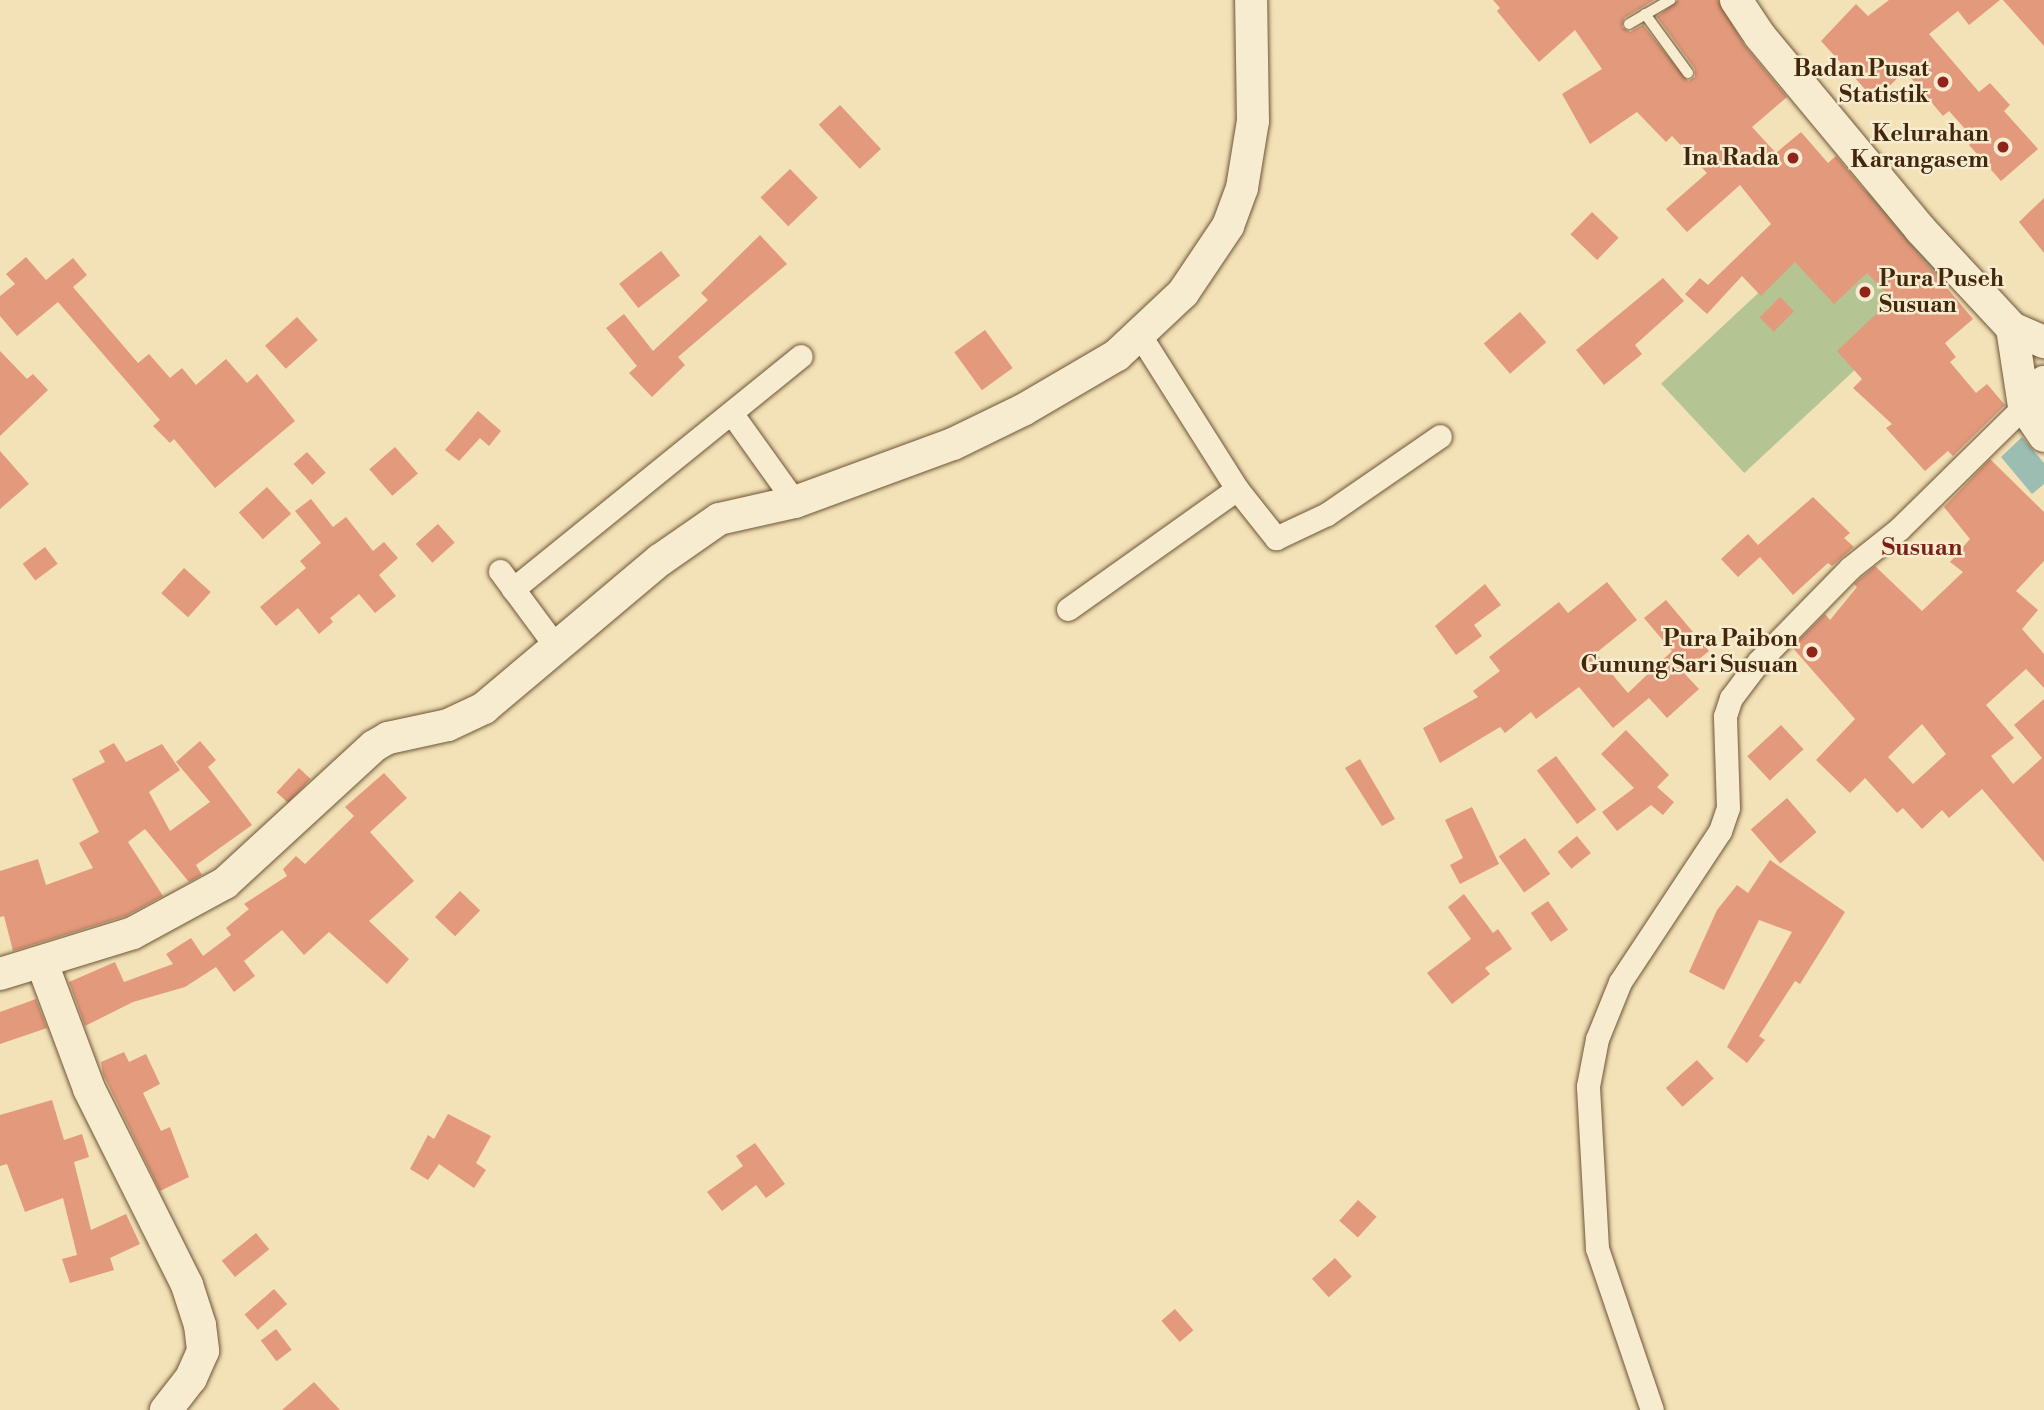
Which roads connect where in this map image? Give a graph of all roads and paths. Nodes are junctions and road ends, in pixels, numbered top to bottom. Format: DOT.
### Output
graph roads {
  1 [pos="1251,0"];
  2 [pos="1670,0"];
  3 [pos="1736,0"];
  4 [pos="1645,14"];
  5 [pos="1629,23"];
  6 [pos="1688,73"];
  7 [pos="2012,328"];
  8 [pos="1141,337"];
  9 [pos="2044,342"];
  10 [pos="801,356"];
  11 [pos="2034,394"];
  12 [pos="732,414"];
  13 [pos="1440,436"];
  14 [pos="2044,436"];
  15 [pos="1237,489"];
  16 [pos="795,502"];
  17 [pos="1068,608"];
  18 [pos="557,648"];
  19 [pos="42,963"];
  20 [pos="0,974"];
  21 [pos="166,1410"];
  22 [pos="1652,1410"];
  1 -- 8 [label="street"];
  2 -- 4 [label="lane"];
  3 -- 7 [label="street"];
  4 -- 5 [label="lane"];
  4 -- 6 [label="lane"];
  7 -- 9 [label="street"];
  7 -- 11 [label="street"];
  8 -- 15 [label="street"];
  8 -- 16 [label="street"];
  10 -- 12 [label="street"];
  11 -- 14 [label="street"];
  11 -- 22 [label="street"];
  12 -- 16 [label="street"];
  12 -- 18 [label="street"];
  13 -- 15 [label="street"];
  15 -- 17 [label="street"];
  16 -- 18 [label="street"];
  18 -- 19 [label="street"];
  19 -- 20 [label="street"];
  19 -- 21 [label="street"];
}
